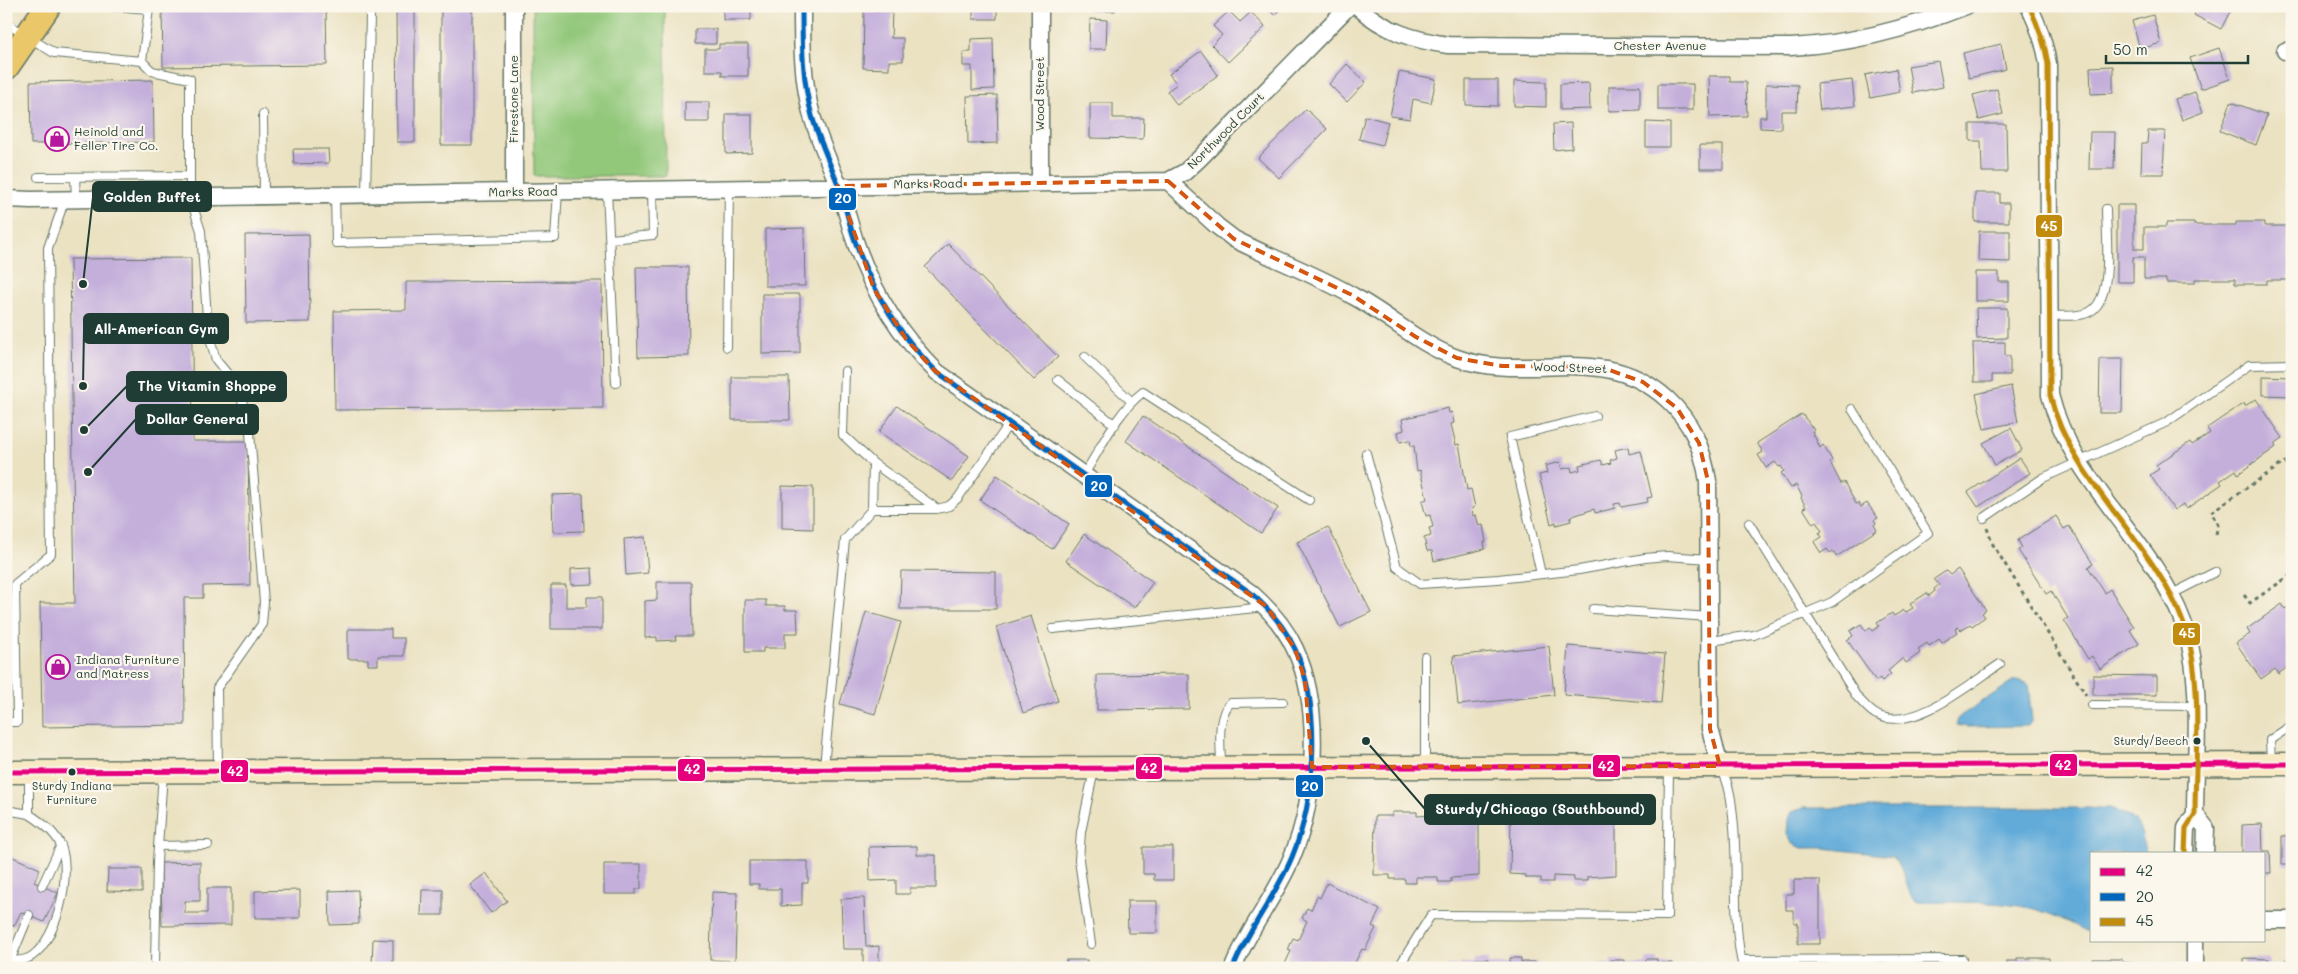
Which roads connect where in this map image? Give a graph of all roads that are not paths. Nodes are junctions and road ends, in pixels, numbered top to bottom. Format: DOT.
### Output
graph roads {
  1 [pos="48,6"];
  2 [pos="110,6"];
  3 [pos="514,6"];
  4 [pos="802,6"];
  5 [pos="1040,6"];
  6 [pos="1349,6"];
  7 [pos="1357,6"];
  8 [pos="1966,6"];
  9 [pos="2029,6"];
  10 [pos="370,16"];
  11 [pos="6,23"];
  12 [pos="27,36"];
  13 [pos="142,61"];
  14 [pos="6,66"];
  15 [pos="263,114"];
  16 [pos="190,176"];
  17 [pos="38,177"];
  18 [pos="75,177"];
  19 [pos="1168,181"];
  20 [pos="1040,182"];
  21 [pos="838,186"];
  22 [pos="729,187"];
  23 [pos="652,189"];
  24 [pos="607,190"];
  25 [pos="558,191"];
  26 [pos="514,192"];
  27 [pos="366,194"];
  28 [pos="335,195"];
  29 [pos="264,196"];
  30 [pos="190,197"];
  31 [pos="6,199"];
  32 [pos="70,199"];
  33 [pos="2106,208"];
  34 [pos="610,239"];
  35 [pos="2049,316"];
  36 [pos="727,347"];
  37 [pos="1085,357"];
  38 [pos="2292,364"];
  39 [pos="845,371"];
  40 [pos="1058,380"];
  41 [pos="616,383"];
  42 [pos="1132,401"];
  43 [pos="1852,409"];
  44 [pos="1595,416"];
  45 [pos="1009,424"];
  46 [pos="1115,425"];
  47 [pos="1366,453"];
  48 [pos="2079,461"];
  49 [pos="873,463"];
  50 [pos="1084,476"];
  51 [pos="1309,500"];
  52 [pos="872,509"];
  53 [pos="937,509"];
  54 [pos="1984,518"];
  55 [pos="1749,523"];
  56 [pos="1709,559"];
  57 [pos="2215,572"];
  58 [pos="1541,574"];
  59 [pos="2170,595"];
  60 [pos="1267,606"];
  61 [pos="1593,609"];
  62 [pos="1806,613"];
  63 [pos="1710,616"];
  64 [pos="1054,629"];
  65 [pos="1710,641"];
  66 [pos="1426,657"];
  67 [pos="2000,664"];
  68 [pos="1283,702"];
  69 [pos="2092,705"];
  70 [pos="2196,706"];
  71 [pos="6,722"];
  72 [pos="2292,725"];
  73 [pos="2281,764"];
  74 [pos="2195,765"];
  75 [pos="1669,766"];
  76 [pos="1720,766"];
  77 [pos="1312,767"];
  78 [pos="1425,767"];
  79 [pos="1094,768"];
  80 [pos="1220,768"];
  81 [pos="824,769"];
  82 [pos="218,770"];
  83 [pos="29,771"];
  84 [pos="164,771"];
  85 [pos="6,772"];
  86 [pos="6,810"];
  87 [pos="29,814"];
  88 [pos="2195,814"];
  89 [pos="61,845"];
  90 [pos="208,845"];
  91 [pos="158,846"];
  92 [pos="2185,852"];
  93 [pos="2205,852"];
  94 [pos="42,886"];
  95 [pos="29,915"];
  96 [pos="2266,920"];
  97 [pos="2292,920"];
  98 [pos="2195,942"];
  99 [pos="1091,944"];
  100 [pos="1962,959"];
  101 [pos="8,961"];
  102 [pos="155,964"];
  103 [pos="1742,964"];
  104 [pos="1233,968"];
  105 [pos="1398,968"];
  106 [pos="2195,968"];
  1 -- 12 [label="main road"];
  2 -- 13 [label="lane"];
  3 -- 26 [label="street, Firestone Lane"];
  4 -- 21 [label="street"];
  5 -- 20 [label="street, Wood Street"];
  6 -- 19 [label="street, Northwood Court"];
  7 -- 8 [label="street, Chester Avenue"];
  9 -- 35 [label="street"];
  10 -- 27 [label="lane"];
  11 -- 12 [label="lane"];
  12 -- 13 [label="lane"];
  12 -- 14 [label="main road"];
  13 -- 16 [label="lane"];
  15 -- 29 [label="lane"];
  16 -- 18 [label="lane"];
  16 -- 30 [label="lane"];
  17 -- 18 [label="lane"];
  18 -- 32 [label="lane"];
  19 -- 20 [label="street"];
  19 -- 56 [label="street, Wood Street"];
  20 -- 21 [label="street, Marks Road"];
  21 -- 22 [label="street, Marks Road"];
  21 -- 45 [label="street"];
  22 -- 23 [label="street, Marks Road"];
  22 -- 36 [label="lane"];
  23 -- 24 [label="street, Marks Road"];
  23 -- 34 [label="lane"];
  24 -- 25 [label="street, Marks Road"];
  24 -- 34 [label="lane"];
  25 -- 26 [label="street, Marks Road"];
  25 -- 28 [label="lane"];
  26 -- 27 [label="street, Marks Road"];
  27 -- 28 [label="street, Marks Road"];
  28 -- 29 [label="street, Marks Road"];
  29 -- 30 [label="street, Marks Road"];
  30 -- 32 [label="street, Marks Road"];
  30 -- 82 [label="lane"];
  31 -- 32 [label="street, Marks Road"];
  32 -- 71 [label="lane"];
  33 -- 35 [label="lane"];
  34 -- 41 [label="lane"];
  35 -- 48 [label="street"];
  37 -- 42 [label="lane"];
  38 -- 48 [label="lane"];
  39 -- 49 [label="lane"];
  40 -- 46 [label="lane"];
  42 -- 46 [label="lane"];
  42 -- 51 [label="lane"];
  43 -- 62 [label="lane"];
  44 -- 58 [label="lane"];
  45 -- 50 [label="street"];
  45 -- 53 [label="lane"];
  46 -- 50 [label="lane"];
  47 -- 58 [label="lane"];
  48 -- 54 [label="lane"];
  48 -- 59 [label="street"];
  49 -- 52 [label="lane"];
  49 -- 53 [label="lane"];
  50 -- 60 [label="street"];
  52 -- 53 [label="lane"];
  52 -- 81 [label="lane"];
  55 -- 62 [label="lane"];
  56 -- 58 [label="lane"];
  56 -- 63 [label="street, Wood Street"];
  57 -- 59 [label="lane"];
  59 -- 70 [label="street"];
  60 -- 64 [label="lane"];
  60 -- 77 [label="street"];
  61 -- 63 [label="lane"];
  62 -- 65 [label="lane"];
  62 -- 67 [label="lane"];
  63 -- 65 [label="street, Wood Street"];
  65 -- 76 [label="street, Wood Street"];
  66 -- 78 [label="lane"];
  68 -- 80 [label="lane"];
  69 -- 70 [label="lane"];
  70 -- 74 [label="street"];
  72 -- 73 [label="lane"];
  73 -- 74 [label="street"];
  74 -- 76 [label="street"];
  74 -- 88 [label="street"];
  75 -- 76 [label="street"];
  75 -- 78 [label="street"];
  75 -- 105 [label="lane"];
  76 -- 103 [label="lane"];
  77 -- 78 [label="street"];
  77 -- 80 [label="street"];
  77 -- 104 [label="street"];
  79 -- 80 [label="street"];
  79 -- 81 [label="street"];
  79 -- 99 [label="lane"];
  81 -- 82 [label="street"];
  82 -- 84 [label="street"];
  83 -- 84 [label="street"];
  83 -- 85 [label="street"];
  83 -- 87 [label="lane"];
  84 -- 91 [label="lane"];
  86 -- 87 [label="lane"];
  87 -- 89 [label="lane"];
  88 -- 92 [label="street"];
  88 -- 93 [label="street"];
  89 -- 94 [label="lane"];
  89 -- 101 [label="lane"];
  90 -- 91 [label="lane"];
  91 -- 102 [label="lane"];
  95 -- 101 [label="lane"];
  96 -- 97 [label="street"];
  98 -- 106 [label="street"];
  100 -- 103 [label="lane"];
}
